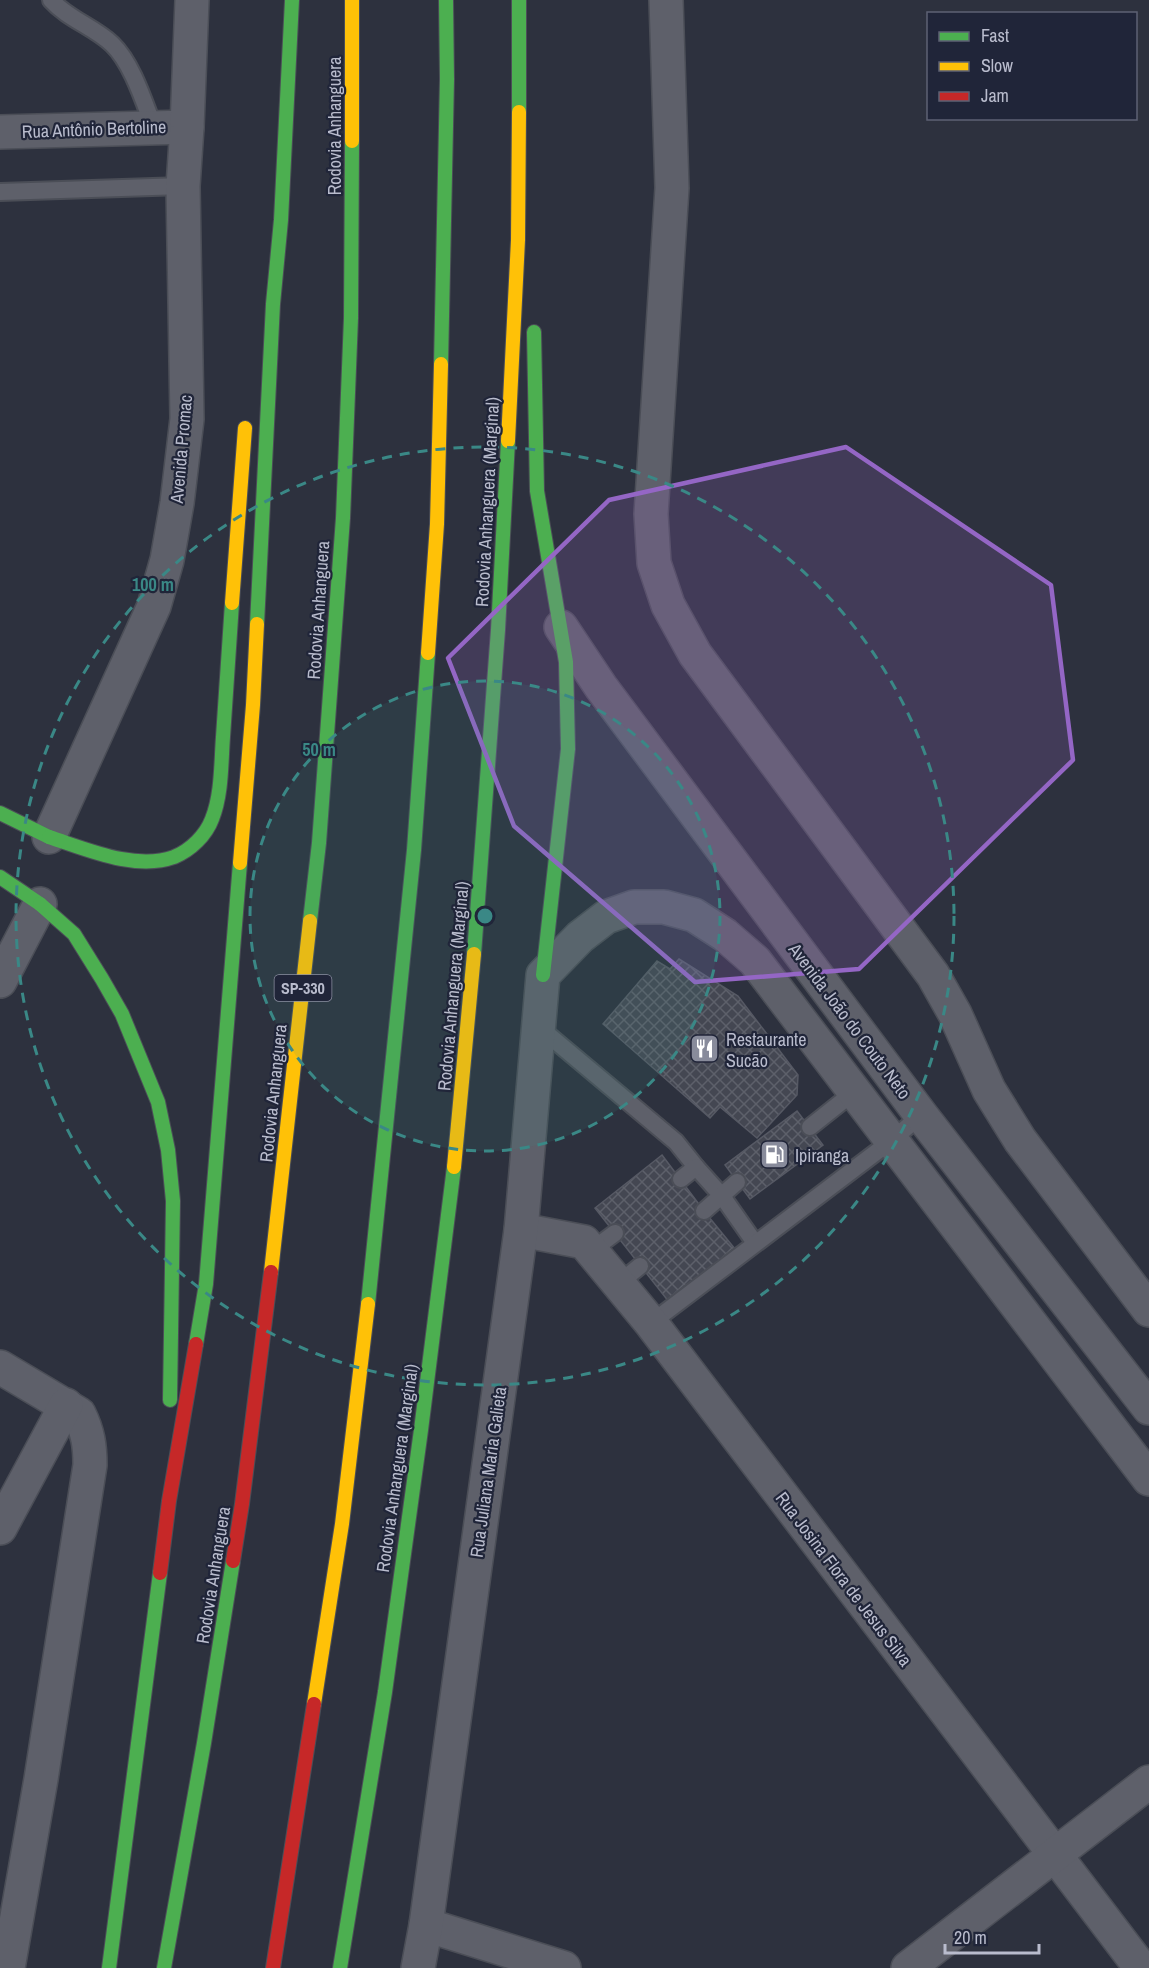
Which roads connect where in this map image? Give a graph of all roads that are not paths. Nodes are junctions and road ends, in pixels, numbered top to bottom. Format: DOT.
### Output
graph roads {
  1 [pos="51,0"];
  2 [pos="192,0"];
  3 [pos="292,0"];
  4 [pos="352,0"];
  5 [pos="446,0"];
  6 [pos="519,0"];
  7 [pos="666,0"];
  8 [pos="188,127"];
  9 [pos="154,128"];
  10 [pos="0,132"];
  11 [pos="183,186"];
  12 [pos="0,192"];
  13 [pos="518,240"];
  14 [pos="529,296"];
  15 [pos="273,304"];
  16 [pos="534,318"];
  17 [pos="256,357"];
  18 [pos="246,418"];
  19 [pos="561,627"];
  20 [pos="0,813"];
  21 [pos="49,837"];
  22 [pos="0,877"];
  23 [pos="40,904"];
  24 [pos="767,909"];
  25 [pos="725,935"];
  26 [pos="543,975"];
  27 [pos="0,981"];
  28 [pos="540,1028"];
  29 [pos="854,1092"];
  30 [pos="921,1115"];
  31 [pos="810,1127"];
  32 [pos="891,1141"];
  33 [pos="696,1167"];
  34 [pos="681,1179"];
  35 [pos="737,1182"];
  36 [pos="722,1197"];
  37 [pos="704,1211"];
  38 [pos="521,1230"];
  39 [pos="755,1243"];
  40 [pos="1149,1310"];
  41 [pos="651,1323"];
  42 [pos="0,1367"];
  43 [pos="66,1405"];
  44 [pos="1149,1408"];
  45 [pos="1149,1479"];
  46 [pos="169,1501"];
  47 [pos="0,1528"];
  48 [pos="1149,1782"];
  49 [pos="1053,1855"];
  50 [pos="426,1925"];
  51 [pos="8,1968"];
  52 [pos="109,1968"];
  53 [pos="164,1968"];
  54 [pos="273,1968"];
  55 [pos="340,1968"];
  56 [pos="418,1968"];
  57 [pos="564,1968"];
  58 [pos="908,1968"];
  59 [pos="1141,1968"];
  1 -- 9 [label="lane"];
  2 -- 8 [label="street, Avenida Promac"];
  3 -- 15 [label="main road"];
  4 -- 53 [label="main road, Rodovia Anhanguera / SP-330"];
  5 -- 54 [label="main road"];
  6 -- 13 [label="main road, Rodovia Anhanguera (Marginal)"];
  7 -- 40 [label="street"];
  8 -- 9 [label="street, Rua Antônio Bertoline"];
  8 -- 11 [label="street, Avenida Promac"];
  9 -- 10 [label="street, Rua Antônio Bertoline"];
  11 -- 12 [label="lane"];
  11 -- 21 [label="street, Avenida Promac"];
  13 -- 14 [label="main road"];
  13 -- 55 [label="main road, Rodovia Anhanguera (Marginal)"];
  15 -- 17 [label="main road"];
  15 -- 46 [label="main road"];
  16 -- 19 [label="main road"];
  18 -- 21 [label="main road"];
  19 -- 24 [label="street, Avenida João do Couto Neto"];
  19 -- 26 [label="main road"];
  20 -- 21 [label="main road"];
  22 -- 23 [label="main road"];
  23 -- 27 [label="street"];
  23 -- 46 [label="main road"];
  24 -- 25 [label="street"];
  24 -- 30 [label="street, Avenida João do Couto Neto"];
  25 -- 26 [label="street"];
  25 -- 29 [label="street"];
  26 -- 28 [label="street, Rua Juliana Maria Galieta"];
  28 -- 33 [label="lane"];
  28 -- 38 [label="street, Rua Juliana Maria Galieta"];
  29 -- 31 [label="lane"];
  29 -- 32 [label="street"];
  30 -- 32 [label="lane"];
  30 -- 44 [label="street, Avenida João do Couto Neto"];
  32 -- 39 [label="lane"];
  32 -- 45 [label="street"];
  33 -- 34 [label="lane"];
  33 -- 36 [label="lane"];
  35 -- 36 [label="lane"];
  36 -- 37 [label="lane"];
  36 -- 39 [label="lane"];
  38 -- 41 [label="street, Rua Josina Flora de Jesus Silva"];
  38 -- 50 [label="street, Rua Juliana Maria Galieta"];
  39 -- 41 [label="lane"];
  41 -- 49 [label="street, Rua Josina Flora de Jesus Silva"];
  42 -- 43 [label="street"];
  43 -- 47 [label="street"];
  43 -- 51 [label="street"];
  46 -- 52 [label="main road"];
  48 -- 49 [label="street"];
  49 -- 58 [label="street"];
  49 -- 59 [label="street, Rua Josina Flora de Jesus Silva"];
  50 -- 56 [label="street, Rua Juliana Maria Galieta"];
  50 -- 57 [label="street"];
}
